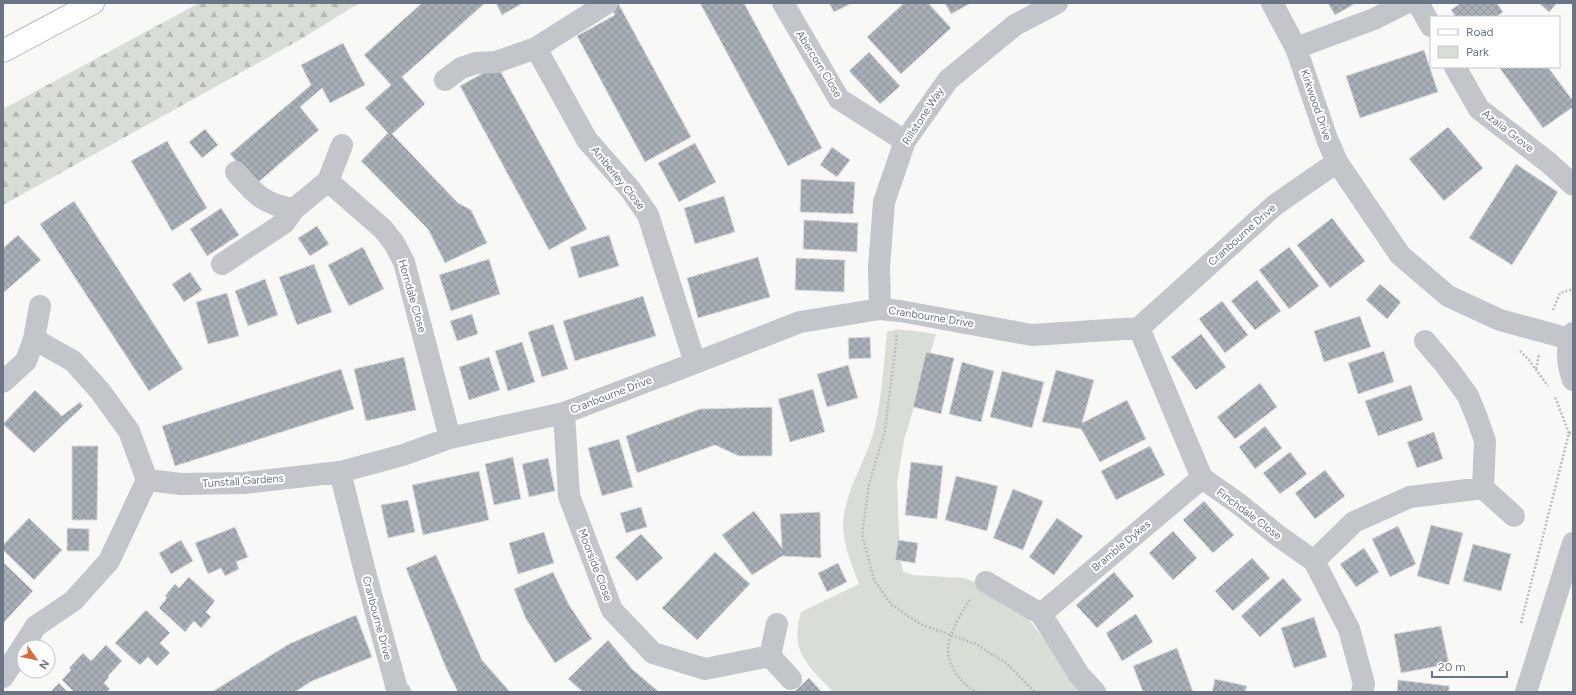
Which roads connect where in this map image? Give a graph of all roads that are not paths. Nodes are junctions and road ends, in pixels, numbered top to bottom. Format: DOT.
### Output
graph roads {
  1 [pos="93,3"];
  2 [pos="607,3"];
  3 [pos="783,3"];
  4 [pos="1057,3"];
  5 [pos="1272,3"];
  6 [pos="1406,3"];
  7 [pos="1418,3"];
  8 [pos="1430,24"];
  9 [pos="536,48"];
  10 [pos="1296,48"];
  11 [pos="3,51"];
  12 [pos="1456,68"];
  13 [pos="445,80"];
  14 [pos="905,141"];
  15 [pos="342,145"];
  16 [pos="1337,162"];
  17 [pos="236,172"];
  18 [pos="328,181"];
  19 [pos="1573,185"];
  20 [pos="294,209"];
  21 [pos="222,264"];
  22 [pos="40,306"];
  23 [pos="890,310"];
  24 [pos="1139,328"];
  25 [pos="1571,336"];
  26 [pos="34,339"];
  27 [pos="1425,342"];
  28 [pos="695,363"];
  29 [pos="1573,380"];
  30 [pos="3,382"];
  31 [pos="564,413"];
  32 [pos="450,438"];
  33 [pos="340,472"];
  34 [pos="1202,478"];
  35 [pos="146,480"];
  36 [pos="1482,488"];
  37 [pos="1514,516"];
  38 [pos="1573,543"];
  39 [pos="1314,561"];
  40 [pos="986,582"];
  41 [pos="1040,614"];
  42 [pos="777,624"];
  43 [pos="770,656"];
  44 [pos="3,677"];
  45 [pos="791,679"];
  46 [pos="396,691"];
  47 [pos="1095,692"];
  48 [pos="1362,692"];
  49 [pos="1526,692"];
  1 -- 11 [label="main road"];
  2 -- 9 [label="street"];
  3 -- 14 [label="street, Abercorn Close"];
  4 -- 14 [label="street, Rillstone Way"];
  5 -- 10 [label="street, Kirkwood Drive"];
  6 -- 10 [label="street"];
  7 -- 8 [label="street"];
  9 -- 13 [label="street"];
  9 -- 28 [label="street, Amberley Close"];
  10 -- 16 [label="street, Kirkwood Drive"];
  12 -- 19 [label="street, Azalia Grove"];
  14 -- 23 [label="street, Rillstone Way"];
  15 -- 18 [label="street"];
  16 -- 24 [label="street, Cranbourne Drive"];
  16 -- 25 [label="street"];
  17 -- 20 [label="street"];
  18 -- 20 [label="street"];
  18 -- 32 [label="street, Horndale Close"];
  20 -- 21 [label="street"];
  22 -- 26 [label="street"];
  23 -- 24 [label="street, Cranbourne Drive"];
  23 -- 28 [label="street, Cranbourne Drive"];
  24 -- 34 [label="street"];
  25 -- 29 [label="street"];
  26 -- 30 [label="street"];
  26 -- 35 [label="street"];
  27 -- 36 [label="street"];
  28 -- 31 [label="street, Cranbourne Drive"];
  31 -- 32 [label="street, Cranbourne Drive"];
  31 -- 43 [label="street, Moorside Close"];
  32 -- 33 [label="street, Cranbourne Drive"];
  33 -- 35 [label="street, Tunstall Gardens"];
  33 -- 46 [label="street, Cranbourne Drive"];
  34 -- 39 [label="street, Finchdale Close"];
  34 -- 41 [label="street, Bramble Dykes"];
  35 -- 44 [label="street"];
  36 -- 37 [label="street"];
  36 -- 39 [label="street"];
  38 -- 49 [label="street"];
  39 -- 48 [label="street, Finchdale Close"];
  40 -- 41 [label="street"];
  41 -- 47 [label="street"];
  42 -- 43 [label="street"];
  43 -- 45 [label="street"];
}
